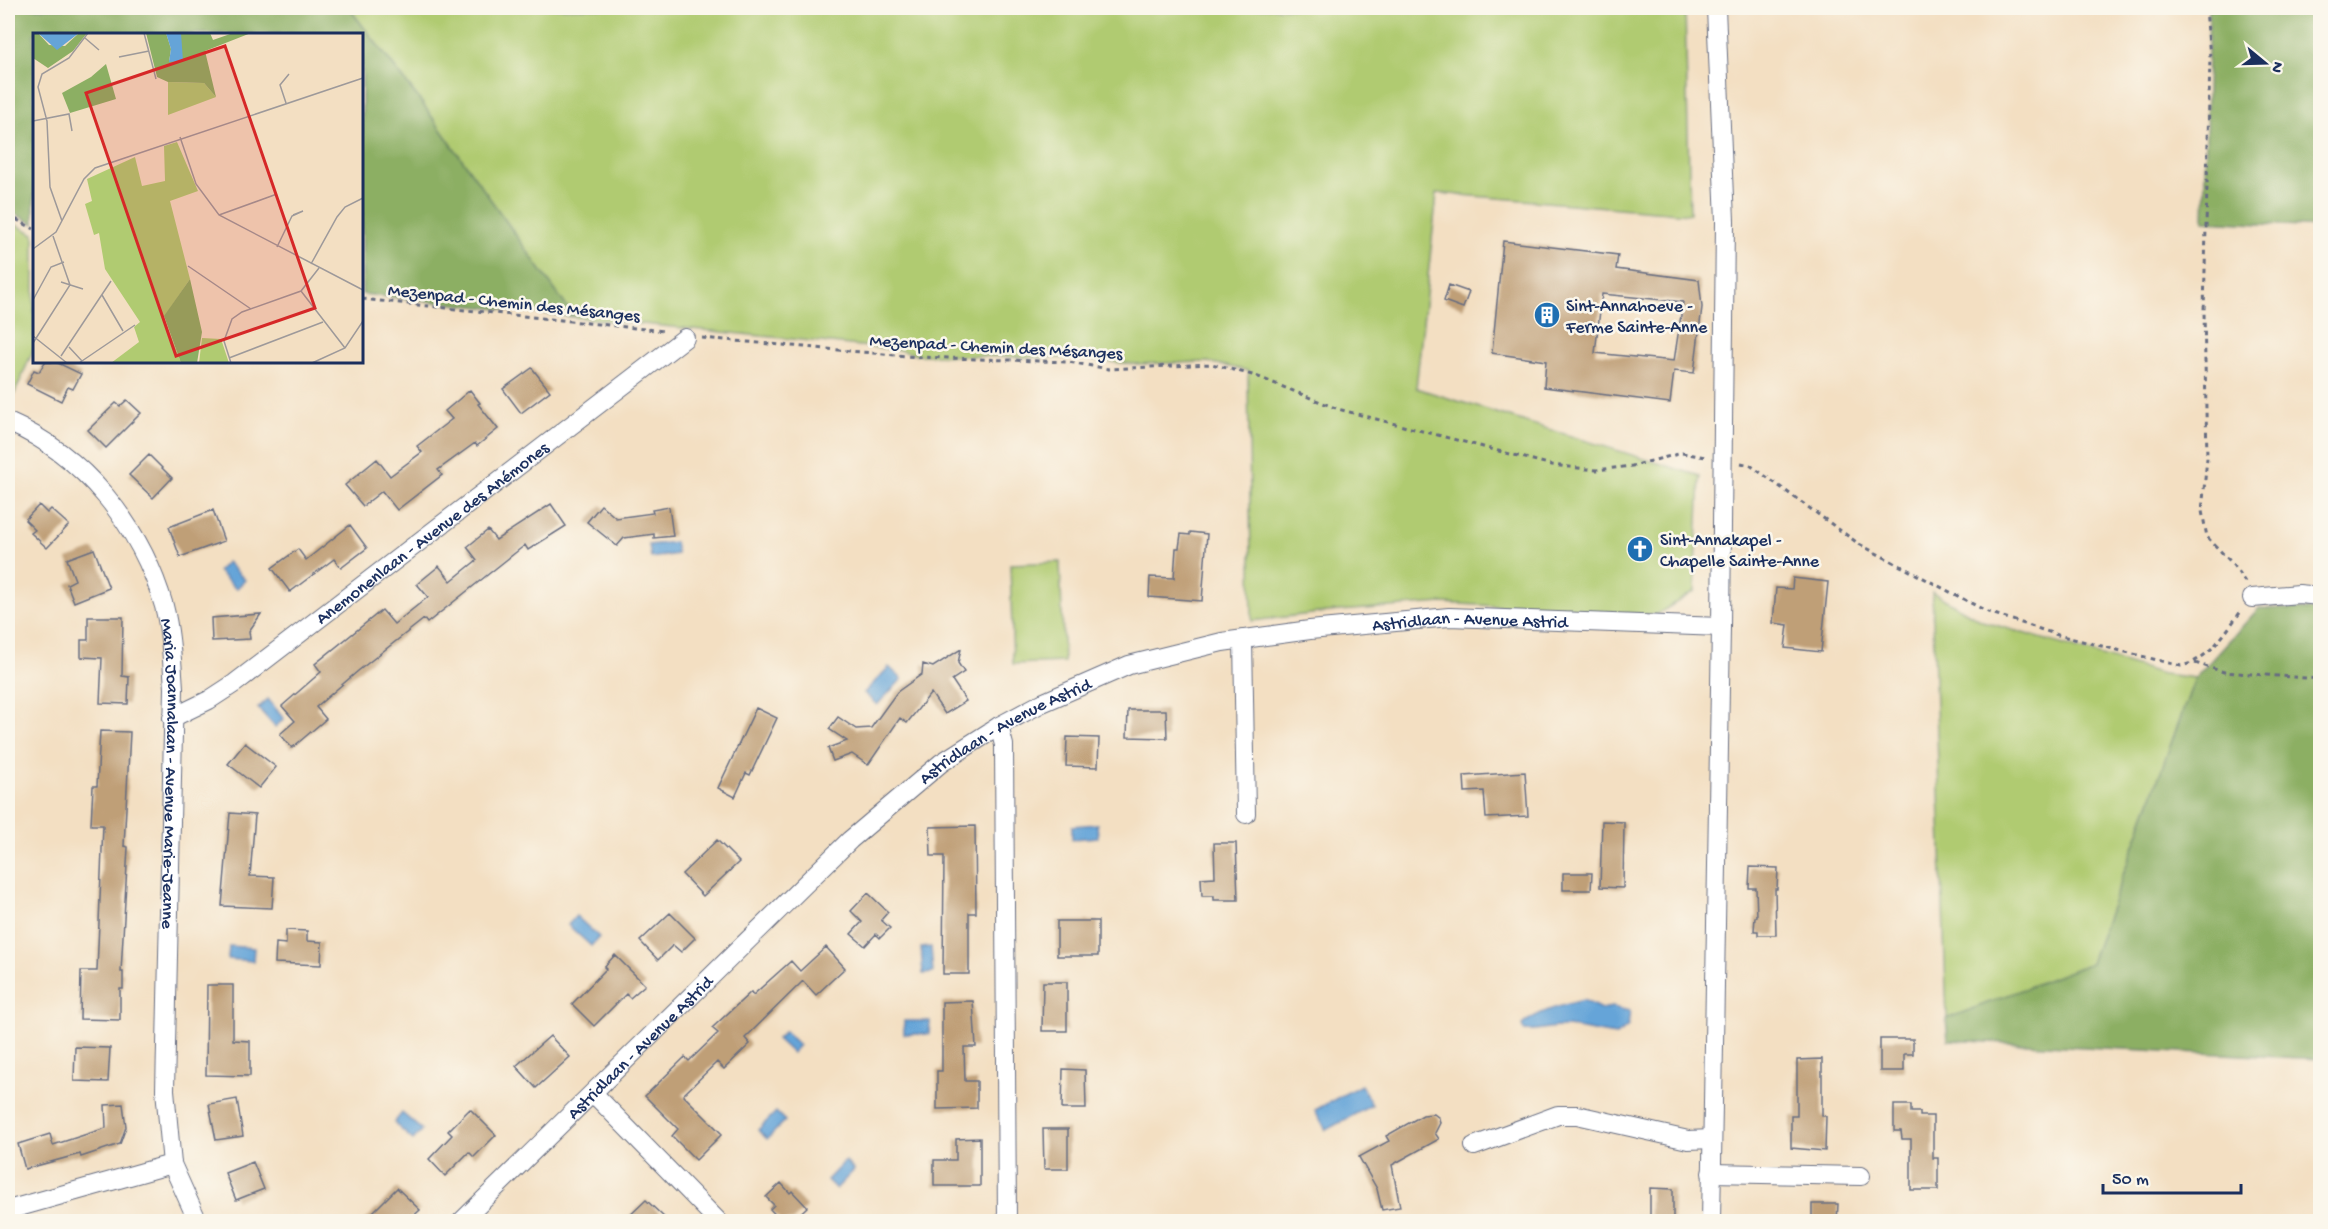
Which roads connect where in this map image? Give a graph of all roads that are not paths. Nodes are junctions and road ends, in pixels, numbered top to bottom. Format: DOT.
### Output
graph roads {
  1 [pos="1716,8"];
  2 [pos="685,338"];
  3 [pos="8,422"];
  4 [pos="2320,596"];
  5 [pos="2252,598"];
  6 [pos="1721,627"];
  7 [pos="1243,639"];
  8 [pos="172,718"];
  9 [pos="999,726"];
  10 [pos="1246,814"];
  11 [pos="593,1093"];
  12 [pos="1712,1140"];
  13 [pos="1474,1146"];
  14 [pos="172,1164"];
  15 [pos="1711,1173"];
  16 [pos="1861,1176"];
  17 [pos="8,1210"];
  18 [pos="198,1221"];
  19 [pos="461,1221"];
  20 [pos="719,1221"];
  21 [pos="1007,1221"];
  22 [pos="1711,1221"];
  1 -- 6 [label="street"];
  2 -- 8 [label="street, Anemonenlaan - Avenue des Anémones"];
  3 -- 8 [label="street, Maria Joannalaan - Avenue Marie-Jeanne"];
  4 -- 5 [label="street"];
  6 -- 7 [label="street, Astridlaan - Avenue Astrid"];
  6 -- 12 [label="street"];
  7 -- 9 [label="street, Astridlaan - Avenue Astrid"];
  7 -- 10 [label="street"];
  8 -- 14 [label="street, Maria Joannalaan - Avenue Marie-Jeanne"];
  9 -- 11 [label="street, Astridlaan - Avenue Astrid"];
  9 -- 21 [label="street"];
  11 -- 19 [label="street, Astridlaan - Avenue Astrid"];
  11 -- 20 [label="street"];
  12 -- 13 [label="street"];
  12 -- 15 [label="street"];
  14 -- 17 [label="street"];
  14 -- 18 [label="street, Maria Joannalaan - Avenue Marie-Jeanne"];
  15 -- 16 [label="street"];
  15 -- 22 [label="street"];
}
